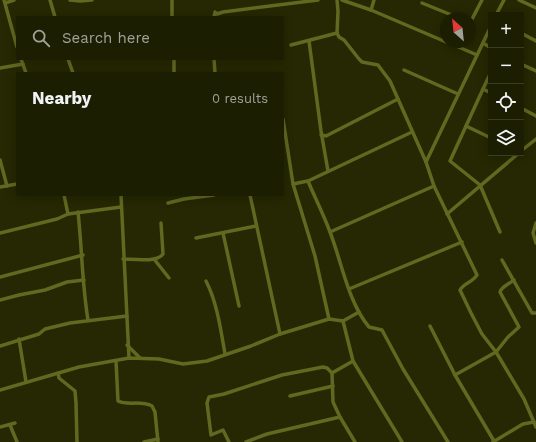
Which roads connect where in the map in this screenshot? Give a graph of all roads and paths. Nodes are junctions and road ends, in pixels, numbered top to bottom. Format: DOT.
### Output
graph roads {
  1 [pos="14,0"];
  2 [pos="50,0"];
  3 [pos="70,0"];
  4 [pos="92,0"];
  5 [pos="172,0"];
  6 [pos="318,0"];
  7 [pos="337,0"];
  8 [pos="342,0"];
  9 [pos="374,0"];
  10 [pos="482,0"];
  11 [pos="504,0"];
  12 [pos="519,0"];
  13 [pos="5,2"];
  14 [pos="422,2"];
  15 [pos="536,8"];
  16 [pos="371,10"];
  17 [pos="445,12"];
  18 [pos="476,12"];
  19 [pos="498,12"];
  20 [pos="55,16"];
  21 [pos="172,16"];
  22 [pos="214,16"];
  23 [pos="488,32"];
  24 [pos="337,33"];
  25 [pos="524,35"];
  26 [pos="440,39"];
  27 [pos="309,41"];
  28 [pos="536,41"];
  29 [pos="16,43"];
  30 [pos="483,43"];
  31 [pos="291,45"];
  32 [pos="488,46"];
  33 [pos="461,48"];
  34 [pos="477,55"];
  35 [pos="21,60"];
  36 [pos="68,60"];
  37 [pos="174,60"];
  38 [pos="214,60"];
  39 [pos="23,64"];
  40 [pos="524,65"];
  41 [pos="0,68"];
  42 [pos="404,70"];
  43 [pos="536,71"];
  44 [pos="26,72"];
  45 [pos="73,72"];
  46 [pos="174,72"];
  47 [pos="215,72"];
  48 [pos="488,78"];
  49 [pos="483,89"];
  50 [pos="488,92"];
  51 [pos="458,94"];
  52 [pos="398,99"];
  53 [pos="524,110"];
  54 [pos="536,116"];
  55 [pos="284,126"];
  56 [pos="466,126"];
  57 [pos="412,132"];
  58 [pos="321,135"];
  59 [pos="488,137"];
  60 [pos="536,139"];
  61 [pos="524,149"];
  62 [pos="515,156"];
  63 [pos="0,160"];
  64 [pos="426,162"];
  65 [pos="328,171"];
  66 [pos="308,181"];
  67 [pos="16,184"];
  68 [pos="293,184"];
  69 [pos="7,186"];
  70 [pos="434,186"];
  71 [pos="480,186"];
  72 [pos="0,187"];
  73 [pos="64,196"];
  74 [pos="121,196"];
  75 [pos="206,196"];
  76 [pos="250,196"];
  77 [pos="168,203"];
  78 [pos="121,207"];
  79 [pos="78,212"];
  80 [pos="68,214"];
  81 [pos="447,214"];
  82 [pos="162,223"];
  83 [pos="536,224"];
  84 [pos="256,226"];
  85 [pos="330,232"];
  86 [pos="500,232"];
  87 [pos="0,233"];
  88 [pos="224,233"];
  89 [pos="534,235"];
  90 [pos="196,238"];
  91 [pos="462,242"];
  92 [pos="536,243"];
  93 [pos="82,255"];
  94 [pos="123,259"];
  95 [pos="154,259"];
  96 [pos="502,260"];
  97 [pos="0,277"];
  98 [pos="169,278"];
  99 [pos="84,280"];
  100 [pos="514,280"];
  101 [pos="206,281"];
  102 [pos="349,288"];
  103 [pos="0,300"];
  104 [pos="239,306"];
  105 [pos="359,312"];
  106 [pos="536,314"];
  107 [pos="127,316"];
  108 [pos="330,319"];
  109 [pos="88,320"];
  110 [pos="343,321"];
  111 [pos="430,326"];
  112 [pos="280,334"];
  113 [pos="19,339"];
  114 [pos="128,344"];
  115 [pos="0,346"];
  116 [pos="496,352"];
  117 [pos="225,354"];
  118 [pos="129,358"];
  119 [pos="140,358"];
  120 [pos="116,361"];
  121 [pos="353,361"];
  122 [pos="58,373"];
  123 [pos="332,373"];
  124 [pos="455,374"];
  125 [pos="26,382"];
  126 [pos="333,386"];
  127 [pos="0,390"];
  128 [pos="290,396"];
  129 [pos="340,417"];
  130 [pos="534,422"];
  131 [pos="15,423"];
  132 [pos="10,424"];
  133 [pos="536,427"];
  134 [pos="0,428"];
  135 [pos="158,440"];
  136 [pos="493,441"];
  137 [pos="17,442"];
  138 [pos="77,442"];
  139 [pos="144,442"];
  140 [pos="229,442"];
  141 [pos="246,442"];
  142 [pos="354,442"];
  143 [pos="402,442"];
  144 [pos="448,442"];
  1 -- 13 [label="street"];
  2 -- 20 [label="street"];
  3 -- 4 [label="street"];
  5 -- 21 [label="street"];
  6 -- 22 [label="street"];
  7 -- 24 [label="street"];
  8 -- 16 [label="street"];
  9 -- 16 [label="street"];
  10 -- 18 [label="street"];
  11 -- 19 [label="street"];
  12 -- 15 [label="street"];
  13 -- 29 [label="street"];
  14 -- 17 [label="street"];
  16 -- 26 [label="street"];
  23 -- 30 [label="street"];
  24 -- 27 [label="street"];
  24 -- 52 [label="street"];
  25 -- 28 [label="street"];
  27 -- 31 [label="street"];
  27 -- 58 [label="street"];
  30 -- 32 [label="street"];
  30 -- 34 [label="street"];
  33 -- 34 [label="street"];
  34 -- 51 [label="street"];
  35 -- 39 [label="street"];
  36 -- 45 [label="street"];
  37 -- 46 [label="street"];
  38 -- 47 [label="street"];
  39 -- 41 [label="street"];
  39 -- 44 [label="street"];
  40 -- 43 [label="street"];
  42 -- 51 [label="street"];
  48 -- 49 [label="street"];
  49 -- 50 [label="street"];
  49 -- 56 [label="street"];
  51 -- 64 [label="street"];
  52 -- 57 [label="street"];
  52 -- 58 [label="street"];
  53 -- 54 [label="street"];
  55 -- 68 [label="street"];
  56 -- 59 [label="street"];
  56 -- 71 [label="street"];
  57 -- 64 [label="street"];
  57 -- 65 [label="street"];
  58 -- 65 [label="street"];
  60 -- 61 [label="street"];
  62 -- 71 [label="street"];
  63 -- 69 [label="street"];
  64 -- 70 [label="street"];
  65 -- 66 [label="street"];
  66 -- 68 [label="street"];
  66 -- 85 [label="street"];
  67 -- 69 [label="street"];
  68 -- 108 [label="street"];
  69 -- 72 [label="street"];
  70 -- 81 [label="street"];
  70 -- 85 [label="street"];
  71 -- 81 [label="street"];
  71 -- 86 [label="street"];
  73 -- 80 [label="street"];
  74 -- 78 [label="street"];
  75 -- 77 [label="street"];
  76 -- 84 [label="street"];
  78 -- 79 [label="street"];
  78 -- 94 [label="street"];
  79 -- 80 [label="street"];
  79 -- 93 [label="street"];
  80 -- 87 [label="street"];
  81 -- 91 [label="street"];
  82 -- 95 [label="street"];
  83 -- 89 [label="street"];
  84 -- 88 [label="street"];
  84 -- 112 [label="street"];
  85 -- 102 [label="street"];
  88 -- 90 [label="street"];
  88 -- 104 [label="street"];
  89 -- 92 [label="street"];
  91 -- 102 [label="street"];
  91 -- 116 [label="street"];
  93 -- 97 [label="street"];
  93 -- 99 [label="street"];
  94 -- 95 [label="street"];
  94 -- 107 [label="street"];
  95 -- 98 [label="street"];
  96 -- 100 [label="street"];
  99 -- 103 [label="street"];
  99 -- 109 [label="street"];
  100 -- 106 [label="street"];
  100 -- 116 [label="street"];
  101 -- 117 [label="street"];
  102 -- 105 [label="street"];
  105 -- 110 [label="street"];
  105 -- 144 [label="street"];
  107 -- 109 [label="street"];
  107 -- 114 [label="street"];
  108 -- 110 [label="street"];
  108 -- 112 [label="street"];
  109 -- 113 [label="street"];
  110 -- 121 [label="street"];
  111 -- 124 [label="street"];
  112 -- 117 [label="street"];
  113 -- 115 [label="street"];
  113 -- 125 [label="street"];
  114 -- 118 [label="street"];
  114 -- 119 [label="street"];
  116 -- 124 [label="street"];
  116 -- 130 [label="street"];
  117 -- 119 [label="street"];
  118 -- 119 [label="street"];
  118 -- 120 [label="street"];
  120 -- 122 [label="street"];
  120 -- 135 [label="street"];
  121 -- 123 [label="street"];
  121 -- 143 [label="street"];
  122 -- 125 [label="street"];
  122 -- 138 [label="street"];
  123 -- 126 [label="street"];
  123 -- 140 [label="street"];
  124 -- 136 [label="street"];
  125 -- 127 [label="street"];
  126 -- 128 [label="street"];
  126 -- 129 [label="street"];
  129 -- 141 [label="street"];
  129 -- 142 [label="street"];
  130 -- 133 [label="street"];
  130 -- 136 [label="street"];
  131 -- 132 [label="street"];
  132 -- 134 [label="street"];
  132 -- 137 [label="street"];
  135 -- 139 [label="street"];
}
